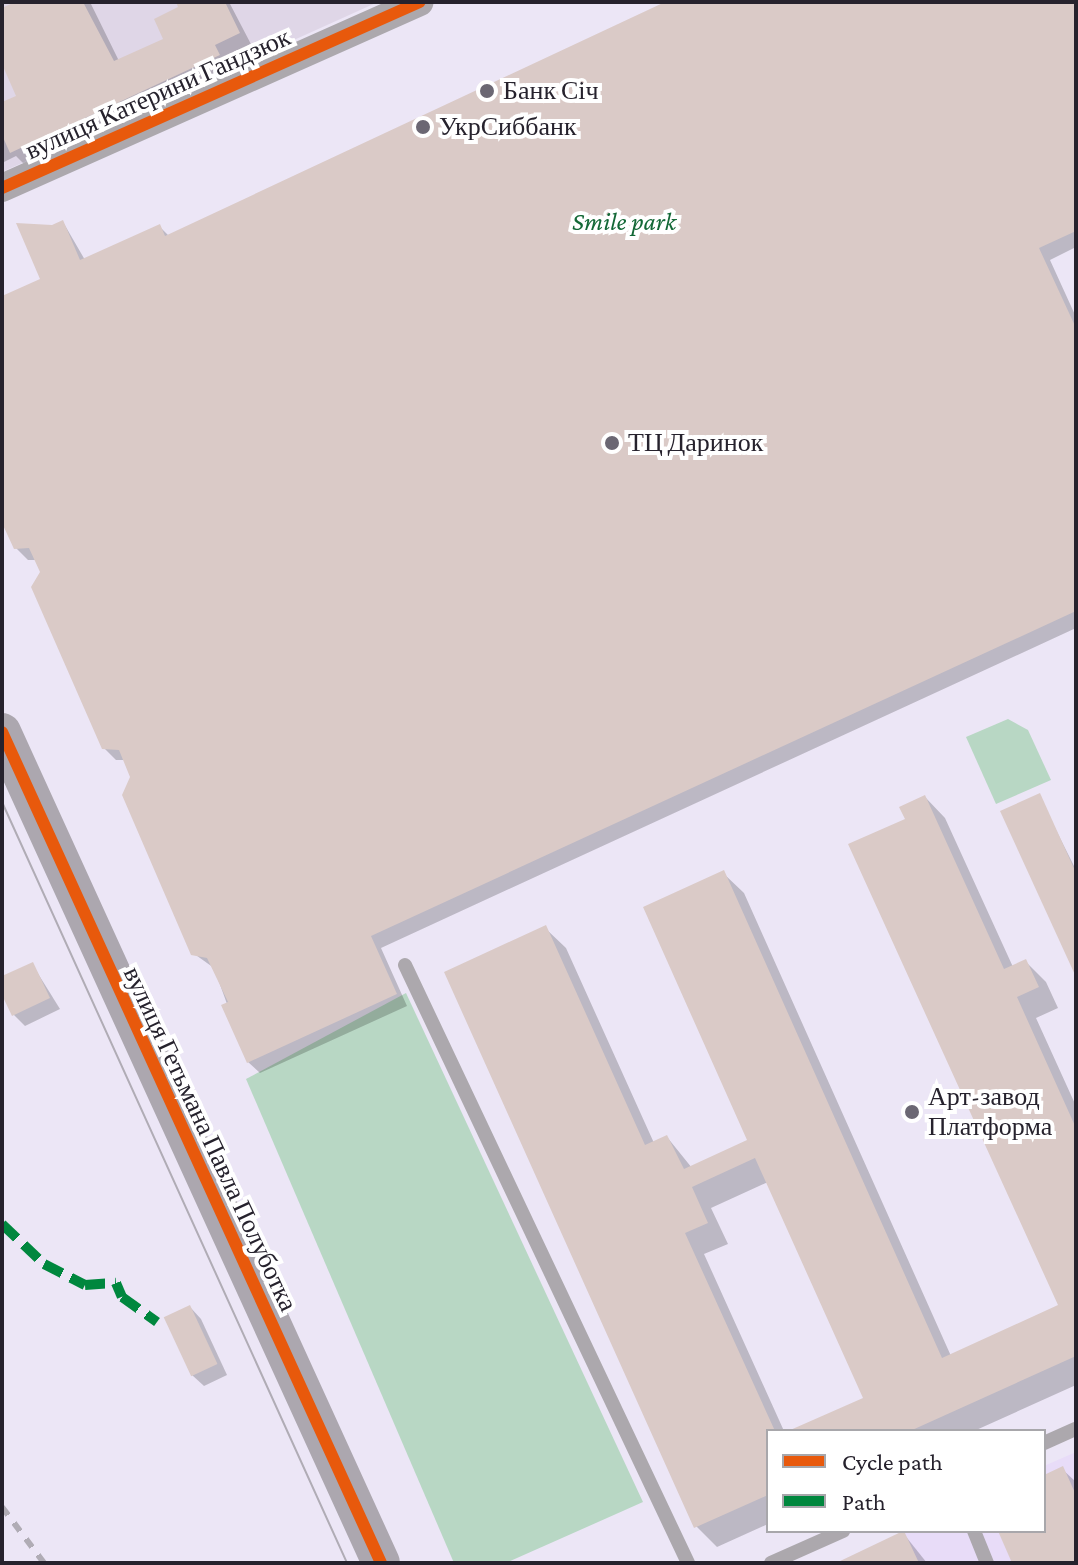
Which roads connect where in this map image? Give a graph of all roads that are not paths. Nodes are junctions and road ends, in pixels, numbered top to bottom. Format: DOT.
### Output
graph roads {
  1 [pos="419,2"];
  2 [pos="2,188"];
  3 [pos="2,732"];
  4 [pos="10,773"];
  5 [pos="405,965"];
  6 [pos="1076,1429"];
  7 [pos="1046,1442"];
  8 [pos="838,1533"];
  9 [pos="975,1533"];
  10 [pos="381,1563"];
  11 [pos="688,1563"];
  12 [pos="771,1563"];
  13 [pos="987,1563"];
  1 -- 2 [label="street, вулиця Катерини Гандзюк"];
  3 -- 4 [label="street, вулиця Гетьмана Павла Полуботка"];
  4 -- 10 [label="street, вулиця Гетьмана Павла Полуботка"];
  5 -- 11 [label="lane"];
  6 -- 7 [label="lane"];
  8 -- 12 [label="lane"];
  9 -- 13 [label="lane"];
}
